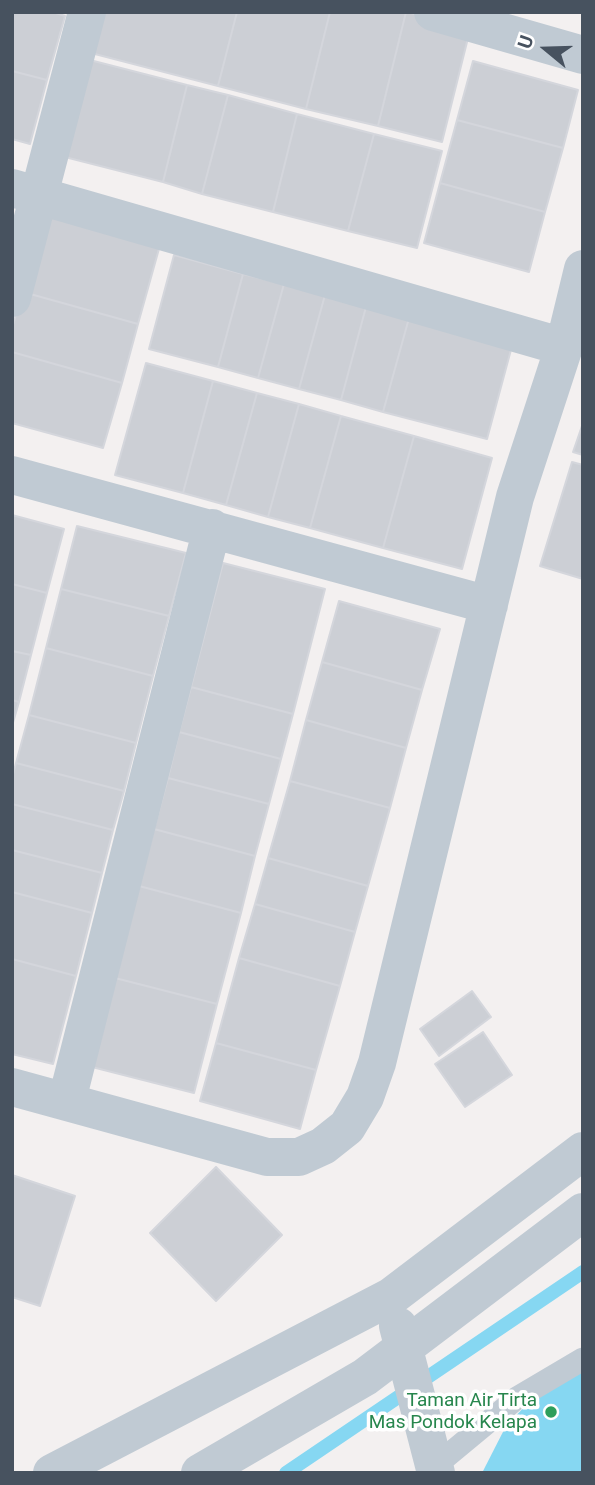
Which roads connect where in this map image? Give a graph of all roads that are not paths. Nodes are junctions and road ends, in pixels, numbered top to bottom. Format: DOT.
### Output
graph roads {
  1 [pos="87,12"];
  2 [pos="433,12"];
  3 [pos="583,55"];
  4 [pos="26,191"];
  5 [pos="583,269"];
  6 [pos="12,298"];
  7 [pos="564,347"];
  8 [pos="12,475"];
  9 [pos="212,528"];
  10 [pos="489,605"];
  11 [pos="12,1087"];
  12 [pos="67,1100"];
  13 [pos="583,1151"];
  14 [pos="583,1212"];
  15 [pos="392,1296"];
  16 [pos="583,1359"];
  17 [pos="406,1361"];
  18 [pos="433,1471"];
  19 [pos="52,1473"];
  20 [pos="201,1473"];
  1 -- 4 [label="street"];
  2 -- 3 [label="street"];
  4 -- 6 [label="street"];
  4 -- 7 [label="street"];
  5 -- 7 [label="street"];
  7 -- 10 [label="street"];
  8 -- 9 [label="street"];
  9 -- 10 [label="street"];
  9 -- 12 [label="street"];
  10 -- 12 [label="street"];
  11 -- 12 [label="street"];
  13 -- 15 [label="street"];
  14 -- 17 [label="street"];
  15 -- 17 [label="street"];
  15 -- 19 [label="street"];
  16 -- 18 [label="lane"];
  17 -- 18 [label="street"];
  17 -- 20 [label="street"];
}
